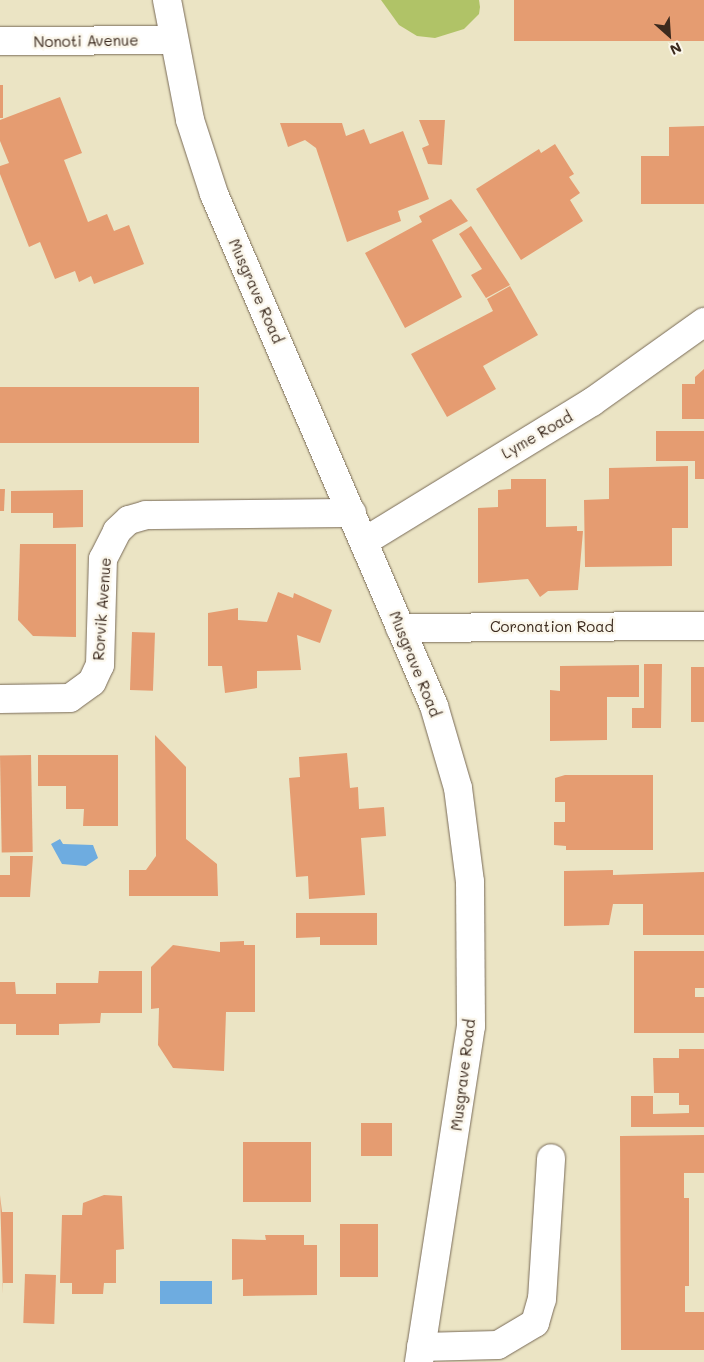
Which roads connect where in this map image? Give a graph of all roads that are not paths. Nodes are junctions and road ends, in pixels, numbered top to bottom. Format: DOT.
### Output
graph roads {
  1 [pos="167,0"];
  2 [pos="171,40"];
  3 [pos="0,42"];
  4 [pos="704,322"];
  5 [pos="352,513"];
  6 [pos="364,541"];
  7 [pos="704,626"];
  8 [pos="400,628"];
  9 [pos="0,699"];
  10 [pos="551,1158"];
  11 [pos="420,1354"];
  1 -- 2 [label="street, Musgrave Road"];
  2 -- 3 [label="street, Nonoti Avenue"];
  2 -- 5 [label="street, Musgrave Road"];
  4 -- 6 [label="street, Lyme Road"];
  5 -- 6 [label="street, Musgrave Road"];
  5 -- 9 [label="street, Rorvik Avenue"];
  6 -- 8 [label="street, Musgrave Road"];
  7 -- 8 [label="street, Coronation Road"];
  8 -- 11 [label="street, Musgrave Road"];
  10 -- 11 [label="street"];
}
